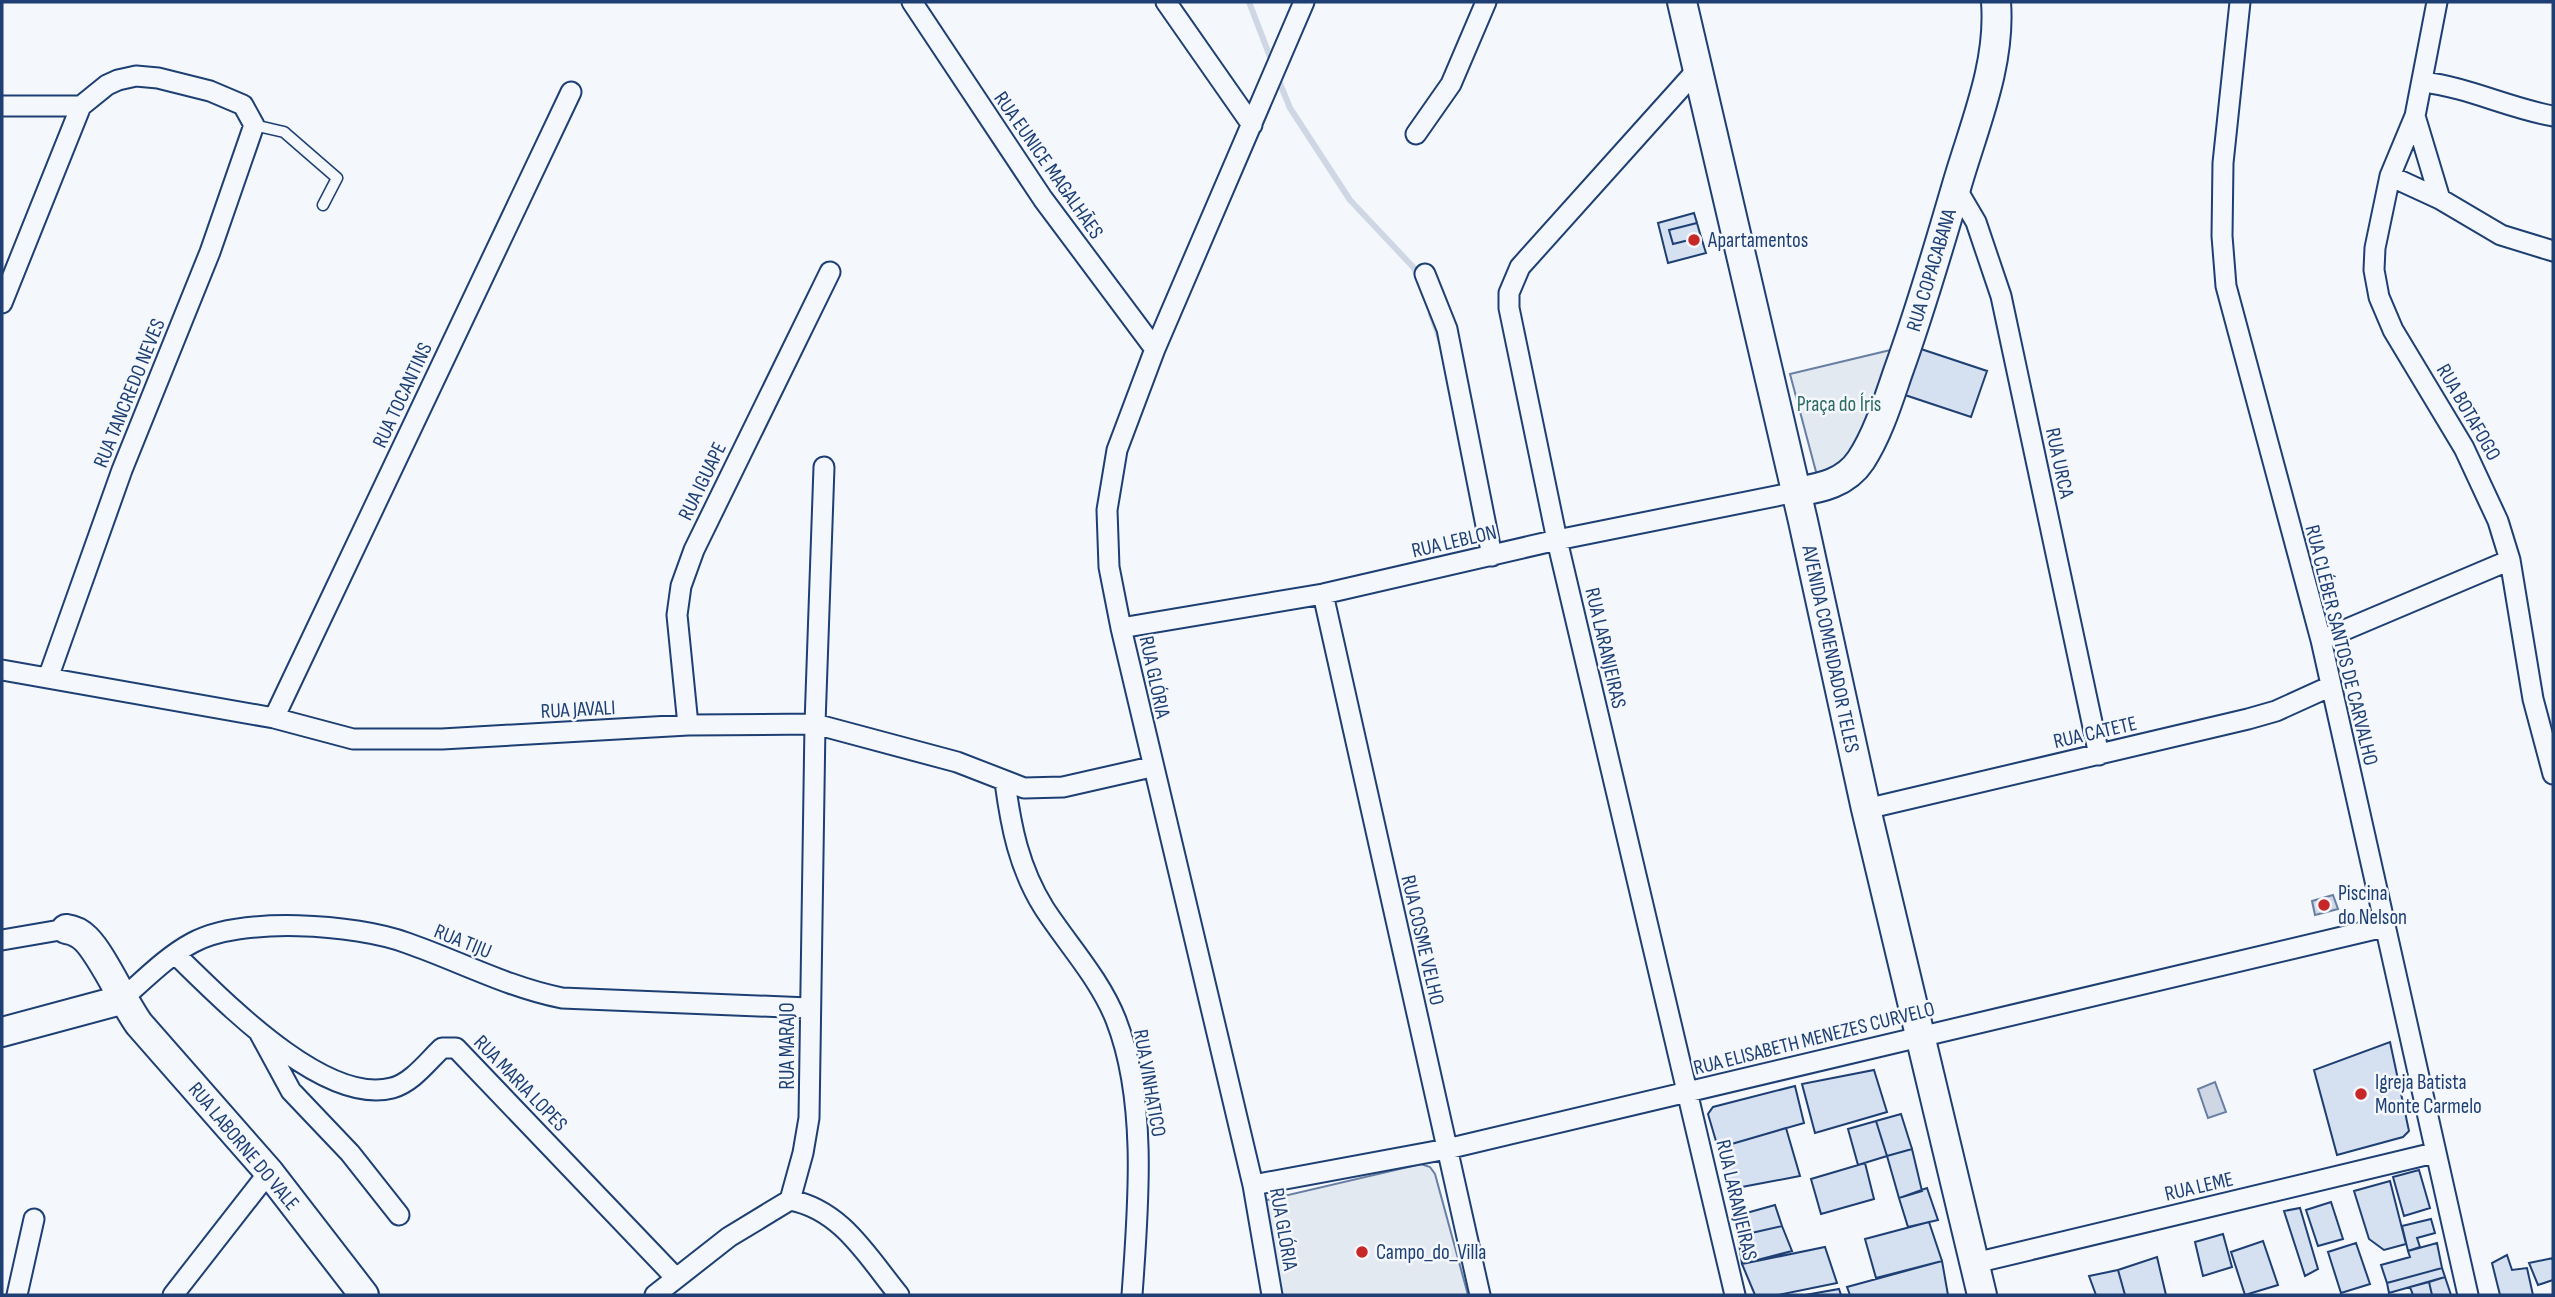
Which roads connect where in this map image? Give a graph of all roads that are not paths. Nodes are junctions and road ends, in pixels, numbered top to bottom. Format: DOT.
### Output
graph roads {
  1 [pos="912,2"];
  2 [pos="1166,2"];
  3 [pos="1304,2"];
  4 [pos="1486,2"];
  5 [pos="1682,2"];
  6 [pos="1996,2"];
  7 [pos="2240,2"];
  8 [pos="2437,2"];
  9 [pos="1696,71"];
  10 [pos="2422,82"];
  11 [pos="571,92"];
  12 [pos="2,106"];
  13 [pos="81,106"];
  14 [pos="2415,116"];
  15 [pos="2553,116"];
  16 [pos="254,125"];
  17 [pos="1252,125"];
  18 [pos="1416,134"];
  19 [pos="2390,176"];
  20 [pos="1956,188"];
  21 [pos="2440,199"];
  22 [pos="323,205"];
  23 [pos="2553,251"];
  24 [pos="830,272"];
  25 [pos="1425,274"];
  26 [pos="2,303"];
  27 [pos="1155,349"];
  28 [pos="824,467"];
  29 [pos="1796,492"];
  30 [pos="1557,540"];
  31 [pos="1480,559"];
  32 [pos="2510,561"];
  33 [pos="1323,594"];
  34 [pos="1121,628"];
  35 [pos="2321,640"];
  36 [pos="2,670"];
  37 [pos="48,678"];
  38 [pos="2331,686"];
  39 [pos="274,718"];
  40 [pos="815,724"];
  41 [pos="688,725"];
  42 [pos="2099,755"];
  43 [pos="1151,767"];
  44 [pos="2553,774"];
  45 [pos="1005,782"];
  46 [pos="1866,809"];
  47 [pos="2384,927"];
  48 [pos="66,929"];
  49 [pos="2,940"];
  50 [pos="175,954"];
  51 [pos="121,1000"];
  52 [pos="809,1008"];
  53 [pos="2,1032"];
  54 [pos="260,1034"];
  55 [pos="1921,1035"];
  56 [pos="1689,1092"];
  57 [pos="1447,1149"];
  58 [pos="2434,1153"];
  59 [pos="269,1172"];
  60 [pos="1253,1185"];
  61 [pos="790,1200"];
  62 [pos="399,1215"];
  63 [pos="34,1219"];
  64 [pos="1975,1263"];
  65 [pos="675,1277"];
  66 [pos="18,1295"];
  67 [pos="173,1295"];
  68 [pos="364,1295"];
  69 [pos="655,1295"];
  70 [pos="899,1295"];
  71 [pos="1132,1295"];
  72 [pos="1272,1295"];
  73 [pos="1480,1295"];
  74 [pos="1735,1295"];
  75 [pos="1982,1295"];
  76 [pos="2468,1295"];
  1 -- 27 [label="street, RUA EUNICE MAGALHÃES"];
  2 -- 17 [label="street"];
  3 -- 17 [label="street, RUA GLÓRIA"];
  4 -- 18 [label="street"];
  5 -- 9 [label="main road, AVENIDA COMENDADOR TELES"];
  6 -- 20 [label="main road, RUA COPACABANA"];
  7 -- 35 [label="street, RUA CLÉBER SANTOS DE CARVALHO"];
  8 -- 10 [label="street, RUA BOTAFOGO"];
  9 -- 29 [label="main road, AVENIDA COMENDADOR TELES"];
  9 -- 30 [label="street, RUA LARANJEIRAS"];
  10 -- 14 [label="street, RUA BOTAFOGO"];
  10 -- 15 [label="street"];
  11 -- 39 [label="street, RUA TOCANTINS"];
  12 -- 13 [label="street"];
  13 -- 16 [label="street"];
  13 -- 26 [label="street"];
  14 -- 19 [label="street, RUA BOTAFOGO"];
  14 -- 21 [label="street"];
  16 -- 22 [label="lane"];
  16 -- 37 [label="street, RUA TANCREDO NEVES"];
  17 -- 27 [label="street, RUA GLÓRIA"];
  19 -- 21 [label="street"];
  19 -- 32 [label="street, RUA BOTAFOGO"];
  20 -- 29 [label="main road, RUA COPACABANA"];
  20 -- 42 [label="street, RUA URCA"];
  21 -- 23 [label="street"];
  24 -- 41 [label="street, RUA IGUAPE"];
  25 -- 31 [label="street"];
  27 -- 34 [label="street, RUA GLÓRIA"];
  28 -- 40 [label="street, RUA MARAJO"];
  29 -- 30 [label="street, RUA LEBLON"];
  29 -- 46 [label="main road, AVENIDA COMENDADOR TELES"];
  30 -- 31 [label="street, RUA LEBLON"];
  30 -- 56 [label="street, RUA LARANJEIRAS"];
  31 -- 33 [label="street, RUA LEBLON"];
  32 -- 35 [label="street"];
  32 -- 44 [label="street, RUA BOTAFOGO"];
  33 -- 34 [label="street, RUA LEBLON"];
  33 -- 57 [label="street, RUA COSME VELHO"];
  34 -- 43 [label="street, RUA GLÓRIA"];
  35 -- 38 [label="street, RUA CLÉBER SANTOS DE CARVALHO"];
  36 -- 37 [label="street, RUA JAVALI"];
  37 -- 39 [label="street, RUA JAVALI"];
  38 -- 42 [label="street, RUA CATETE"];
  38 -- 47 [label="street, RUA CLÉBER SANTOS DE CARVALHO"];
  39 -- 41 [label="street, RUA JAVALI"];
  40 -- 41 [label="street, RUA JAVALI"];
  40 -- 45 [label="street, RUA JAVALI"];
  40 -- 52 [label="street, RUA MARAJO"];
  42 -- 46 [label="street, RUA CATETE"];
  43 -- 45 [label="street, RUA JAVALI"];
  43 -- 60 [label="street, RUA GLÓRIA"];
  45 -- 71 [label="street, RUA VINHATICO"];
  46 -- 55 [label="main road, AVENIDA COMENDADOR TELES"];
  47 -- 55 [label="street, RUA ELISABETH MENEZES CURVELO"];
  47 -- 58 [label="street, RUA CLÉBER SANTOS DE CARVALHO"];
  48 -- 49 [label="street"];
  48 -- 51 [label="main road, RUA LABORNE DO VALE"];
  50 -- 51 [label="street, RUA TIJU"];
  50 -- 52 [label="street, RUA TIJU"];
  50 -- 54 [label="street, RUA MARIA LOPES"];
  51 -- 53 [label="main road"];
  51 -- 59 [label="main road, RUA LABORNE DO VALE"];
  52 -- 61 [label="street, RUA MARAJO"];
  54 -- 62 [label="street"];
  54 -- 65 [label="street, RUA MARIA LOPES"];
  55 -- 56 [label="street, RUA ELISABETH MENEZES CURVELO"];
  55 -- 64 [label="main road, AVENIDA COMENDADOR TELES"];
  56 -- 57 [label="street, RUA ELISABETH MENEZES CURVELO"];
  56 -- 74 [label="street, RUA LARANJEIRAS"];
  57 -- 60 [label="street, RUA ELISABETH MENEZES CURVELO"];
  57 -- 73 [label="street, RUA COSME VELHO"];
  58 -- 64 [label="street, RUA LEME"];
  58 -- 76 [label="street, RUA CLÉBER SANTOS DE CARVALHO"];
  59 -- 67 [label="street"];
  59 -- 68 [label="main road, RUA LABORNE DO VALE"];
  60 -- 72 [label="street, RUA GLÓRIA"];
  61 -- 65 [label="street"];
  61 -- 70 [label="street"];
  63 -- 66 [label="street"];
  64 -- 75 [label="main road, AVENIDA COMENDADOR TELES"];
  65 -- 69 [label="street"];
}
